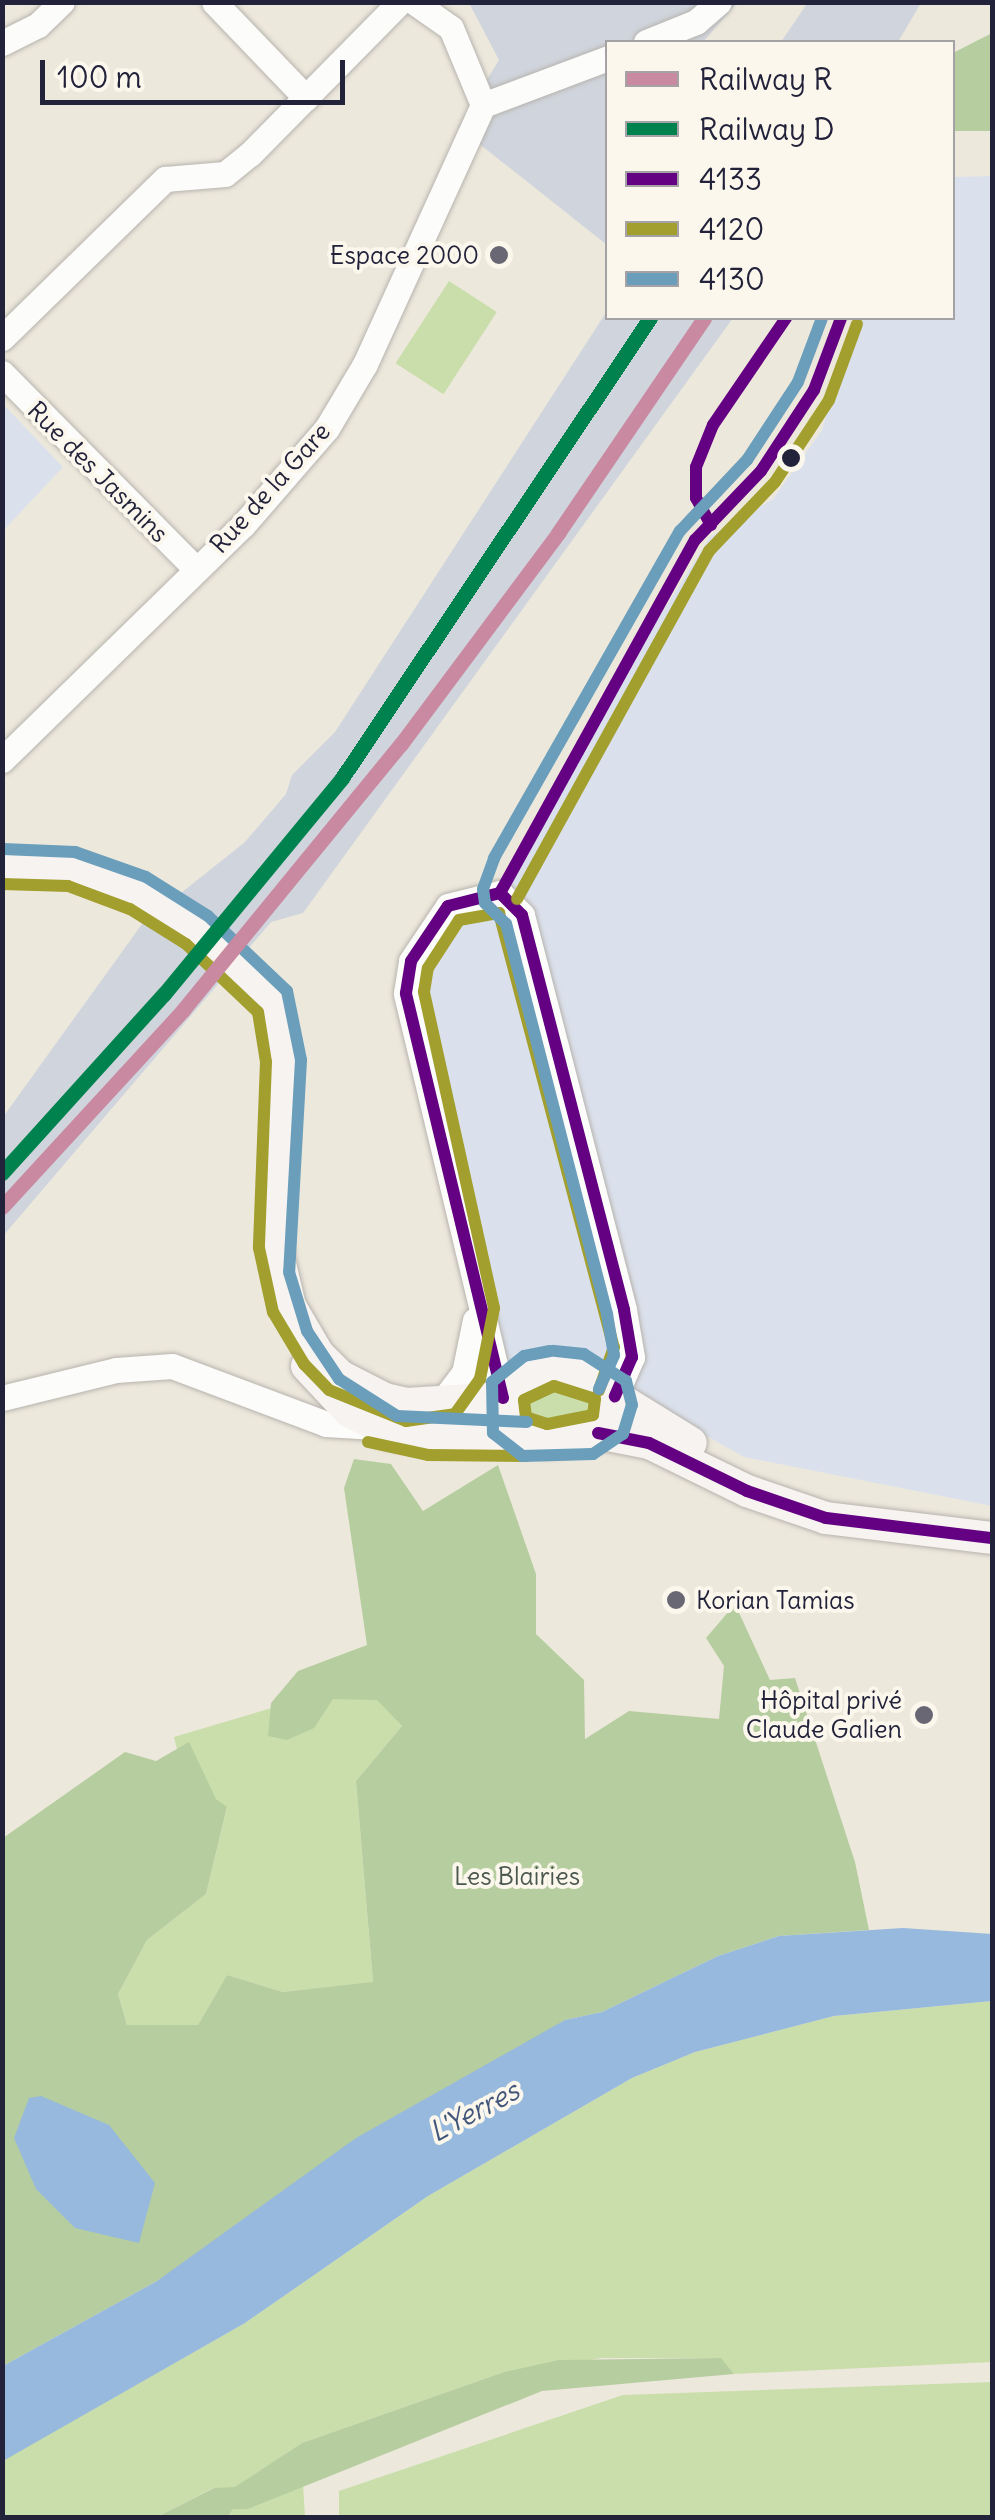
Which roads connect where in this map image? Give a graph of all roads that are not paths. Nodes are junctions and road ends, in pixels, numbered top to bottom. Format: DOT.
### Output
graph roads {
  1 [pos="62,2"];
  2 [pos="214,2"];
  3 [pos="415,4"];
  4 [pos="715,7"];
  5 [pos="650,40"];
  6 [pos="2,44"];
  7 [pos="605,59"];
  8 [pos="306,98"];
  9 [pos="484,105"];
  10 [pos="2,338"];
  11 [pos="2,373"];
  12 [pos="196,569"];
  13 [pos="5,759"];
  14 [pos="2,866"];
  15 [pos="275,1204"];
  16 [pos="477,1305"];
  17 [pos="308,1369"];
  18 [pos="615,1396"];
  19 [pos="2,1398"];
  20 [pos="504,1398"];
  21 [pos="441,1403"];
  22 [pos="282,1405"];
  23 [pos="375,1427"];
  24 [pos="598,1434"];
  25 [pos="526,1439"];
  26 [pos="992,1518"];
  27 [pos="992,1538"];
  1 -- 6 [label="street"];
  2 -- 8 [label="street"];
  3 -- 8 [label="street"];
  3 -- 9 [label="street"];
  4 -- 5 [label="street"];
  7 -- 9 [label="street"];
  8 -- 10 [label="street"];
  9 -- 12 [label="street, Rue de la Gare"];
  11 -- 12 [label="street, Rue des Jasmins"];
  12 -- 13 [label="street, Rue de la Gare"];
  14 -- 15 [label="main road"];
  15 -- 17 [label="main road"];
  15 -- 21 [label="main road"];
  16 -- 18 [label="street"];
  16 -- 20 [label="street"];
  16 -- 21 [label="street"];
  17 -- 22 [label="street"];
  17 -- 23 [label="main road"];
  18 -- 20 [label="main road"];
  18 -- 24 [label="main road"];
  18 -- 26 [label="main road"];
  19 -- 22 [label="street"];
  20 -- 21 [label="main road"];
  20 -- 25 [label="main road"];
  22 -- 23 [label="street"];
  23 -- 25 [label="main road"];
  24 -- 25 [label="main road"];
  24 -- 27 [label="main road"];
}
